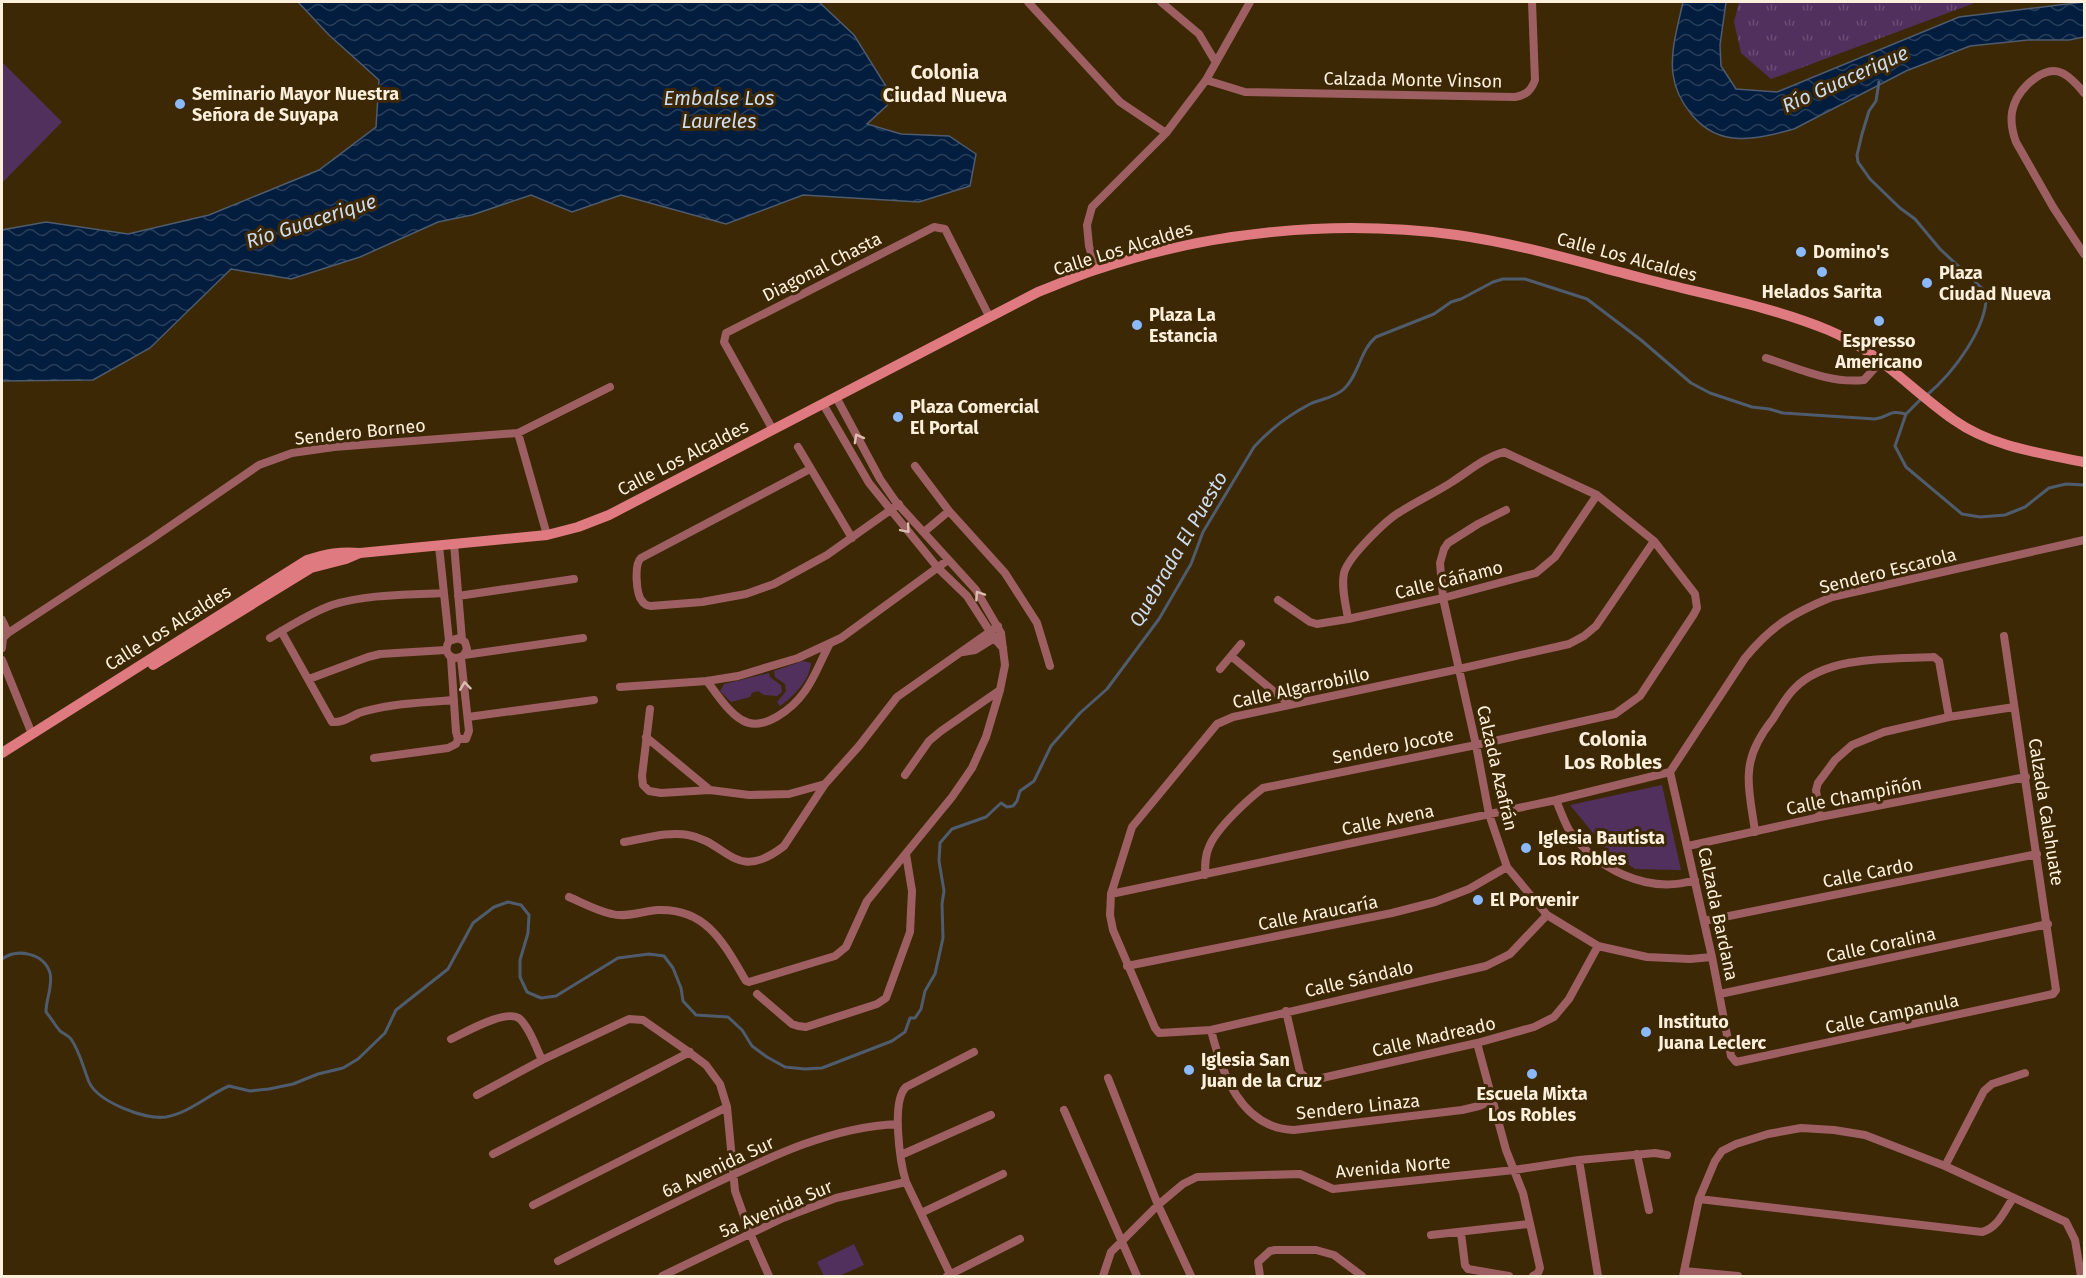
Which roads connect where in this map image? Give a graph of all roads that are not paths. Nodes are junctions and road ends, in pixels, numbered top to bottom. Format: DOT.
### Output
graph roads {
  1 [pos="1028,2"];
  2 [pos="1161,2"];
  3 [pos="1250,2"];
  4 [pos="1532,2"];
  5 [pos="1215,61"];
  6 [pos="1206,80"];
  7 [pos="2085,93"];
  8 [pos="1166,133"];
  9 [pos="2085,254"];
  10 [pos="1096,270"];
  11 [pos="989,316"];
  12 [pos="1766,358"];
  13 [pos="1881,361"];
  14 [pos="610,387"];
  15 [pos="836,397"];
  16 [pos="823,404"];
  17 [pos="773,430"];
  18 [pos="519,434"];
  19 [pos="798,447"];
  20 [pos="2085,462"];
  21 [pos="915,466"];
  22 [pos="810,469"];
  23 [pos="1598,495"];
  24 [pos="899,504"];
  25 [pos="1506,510"];
  26 [pos="891,511"];
  27 [pos="949,511"];
  28 [pos="924,532"];
  29 [pos="547,536"];
  30 [pos="852,538"];
  31 [pos="2085,540"];
  32 [pos="1654,541"];
  33 [pos="454,544"];
  34 [pos="439,546"];
  35 [pos="360,553"];
  36 [pos="948,560"];
  37 [pos="938,568"];
  38 [pos="574,579"];
  39 [pos="444,593"];
  40 [pos="459,596"];
  41 [pos="1443,598"];
  42 [pos="1278,600"];
  43 [pos="1348,619"];
  44 [pos="2,620"];
  45 [pos="281,631"];
  46 [pos="996,632"];
  47 [pos="8,633"];
  48 [pos="2004,636"];
  49 [pos="270,638"];
  50 [pos="583,638"];
  51 [pos="462,640"];
  52 [pos="449,641"];
  53 [pos="1241,644"];
  54 [pos="829,645"];
  55 [pos="2,648"];
  56 [pos="446,650"];
  57 [pos="1230,656"];
  58 [pos="463,657"];
  59 [pos="451,658"];
  60 [pos="2,660"];
  61 [pos="1050,666"];
  62 [pos="1220,669"];
  63 [pos="1459,669"];
  64 [pos="309,680"];
  65 [pos="707,681"];
  66 [pos="620,687"];
  67 [pos="1000,690"];
  68 [pos="453,700"];
  69 [pos="594,700"];
  70 [pos="1289,704"];
  71 [pos="2014,707"];
  72 [pos="650,709"];
  73 [pos="468,717"];
  74 [pos="1949,717"];
  75 [pos="32,734"];
  76 [pos="646,737"];
  77 [pos="459,739"];
  78 [pos="1476,745"];
  79 [pos="2,752"];
  80 [pos="374,758"];
  81 [pos="2,760"];
  82 [pos="1670,772"];
  83 [pos="905,774"];
  84 [pos="2026,777"];
  85 [pos="825,784"];
  86 [pos="710,790"];
  87 [pos="1556,800"];
  88 [pos="1489,814"];
  89 [pos="1820,818"];
  90 [pos="1755,832"];
  91 [pos="624,842"];
  92 [pos="1688,846"];
  93 [pos="906,854"];
  94 [pos="2037,854"];
  95 [pos="1507,867"];
  96 [pos="1205,875"];
  97 [pos="1695,880"];
  98 [pos="1110,894"];
  99 [pos="568,897"];
  100 [pos="1547,915"];
  101 [pos="1704,921"];
  102 [pos="2048,924"];
  103 [pos="1599,946"];
  104 [pos="1713,957"];
  105 [pos="1127,966"];
  106 [pos="2055,992"];
  107 [pos="757,994"];
  108 [pos="1720,994"];
  109 [pos="1286,1011"];
  110 [pos="1211,1030"];
  111 [pos="1159,1033"];
  112 [pos="451,1039"];
  113 [pos="1477,1043"];
  114 [pos="690,1052"];
  115 [pos="974,1052"];
  116 [pos="542,1060"];
  117 [pos="1736,1062"];
  118 [pos="2025,1073"];
  119 [pos="1108,1078"];
  120 [pos="477,1095"];
  121 [pos="1493,1100"];
  122 [pos="727,1107"];
  123 [pos="1064,1110"];
  124 [pos="991,1115"];
  125 [pos="898,1124"];
  126 [pos="493,1154"];
  127 [pos="1637,1154"];
  128 [pos="901,1155"];
  129 [pos="1667,1155"];
  130 [pos="1579,1160"];
  131 [pos="1945,1166"];
  132 [pos="1517,1170"];
  133 [pos="1003,1174"];
  134 [pos="732,1175"];
  135 [pos="906,1182"];
  136 [pos="2013,1197"];
  137 [pos="1699,1199"];
  138 [pos="533,1205"];
  139 [pos="1158,1205"];
  140 [pos="1650,1210"];
  141 [pos="921,1213"];
  142 [pos="1529,1224"];
  143 [pos="750,1233"];
  144 [pos="1461,1233"];
  145 [pos="1431,1235"];
  146 [pos="1020,1239"];
  147 [pos="1121,1243"];
  148 [pos="558,1260"];
  149 [pos="1683,1274"];
  150 [pos="662,1276"];
  151 [pos="769,1276"];
  152 [pos="949,1276"];
  153 [pos="1103,1276"];
  154 [pos="1137,1276"];
  155 [pos="1191,1276"];
  156 [pos="1260,1276"];
  157 [pos="1362,1276"];
  158 [pos="1509,1276"];
  159 [pos="1533,1276"];
  160 [pos="1598,1276"];
  161 [pos="1738,1276"];
  162 [pos="2081,1276"];
  1 -- 8 [label="street"];
  2 -- 5 [label="street"];
  3 -- 5 [label="street"];
  4 -- 6 [label="street, Calzada Monte Vinson"];
  5 -- 6 [label="street"];
  6 -- 8 [label="street"];
  7 -- 9 [label="street"];
  8 -- 10 [label="street"];
  10 -- 11 [label="main road, Calle Los Alcaldes"];
  10 -- 13 [label="main road, Calle Los Alcaldes"];
  11 -- 15 [label="main road, Calle Los Alcaldes"];
  11 -- 17 [label="street, Diagonal Chasta"];
  12 -- 13 [label="street"];
  13 -- 20 [label="main road, Calle Los Alcaldes"];
  14 -- 18 [label="street"];
  15 -- 16 [label="main road, Calle Los Alcaldes"];
  24 -- 15 [label="street, one-way"];
  16 -- 17 [label="main road, Calle Los Alcaldes"];
  16 -- 26 [label="street"];
  17 -- 29 [label="main road, Calle Los Alcaldes"];
  18 -- 29 [label="street"];
  18 -- 47 [label="street, Sendero Borneo"];
  19 -- 22 [label="street"];
  21 -- 27 [label="street"];
  22 -- 30 [label="street"];
  22 -- 30 [label="street"];
  23 -- 32 [label="street"];
  23 -- 41 [label="street, Calle Cáñamo"];
  23 -- 43 [label="street"];
  24 -- 26 [label="street"];
  24 -- 28 [label="street"];
  25 -- 41 [label="street, Calzada Azafrán"];
  26 -- 30 [label="street"];
  26 -- 37 [label="street, one-way"];
  27 -- 28 [label="street"];
  27 -- 61 [label="street"];
  28 -- 36 [label="street"];
  29 -- 33 [label="main road, Calle Los Alcaldes"];
  31 -- 82 [label="street, Sendero Escarola"];
  32 -- 63 [label="street, Calle Algarrobillo"];
  32 -- 78 [label="street, Sendero Jocote"];
  33 -- 34 [label="main road, Calle Los Alcaldes"];
  33 -- 40 [label="street"];
  34 -- 35 [label="main road, Calle Los Alcaldes"];
  34 -- 39 [label="street"];
  35 -- 75 [label="main road, Calle Los Alcaldes"];
  35 -- 81 [label="main road, Calle Los Alcaldes"];
  36 -- 37 [label="street"];
  46 -- 36 [label="street, one-way"];
  37 -- 46 [label="street"];
  37 -- 54 [label="street"];
  38 -- 40 [label="street"];
  39 -- 45 [label="street"];
  39 -- 52 [label="street"];
  40 -- 51 [label="street"];
  41 -- 43 [label="street, Calle Cáñamo"];
  41 -- 63 [label="street, Calzada Azafrán"];
  42 -- 43 [label="street, Calle Cáñamo"];
  44 -- 47 [label="street"];
  45 -- 49 [label="street"];
  45 -- 64 [label="street"];
  46 -- 67 [label="street"];
  46 -- 85 [label="street"];
  47 -- 55 [label="street"];
  48 -- 71 [label="street, Calzada Calahuate"];
  50 -- 58 [label="street"];
  51 -- 52 [label="street"];
  51 -- 58 [label="street"];
  52 -- 56 [label="street"];
  53 -- 57 [label="street"];
  54 -- 65 [label="street"];
  54 -- 65 [label="street"];
  56 -- 59 [label="street"];
  56 -- 64 [label="street"];
  57 -- 62 [label="street"];
  57 -- 70 [label="street"];
  58 -- 59 [label="street"];
  73 -- 58 [label="street, one-way"];
  59 -- 68 [label="street"];
  60 -- 75 [label="street"];
  63 -- 70 [label="street, Calle Algarrobillo"];
  63 -- 78 [label="street, Calzada Azafrán"];
  64 -- 68 [label="street"];
  65 -- 66 [label="street"];
  67 -- 83 [label="street"];
  67 -- 93 [label="street"];
  68 -- 77 [label="street"];
  69 -- 73 [label="street"];
  70 -- 98 [label="street, Calle Algarrobillo"];
  71 -- 74 [label="street"];
  71 -- 84 [label="street, Calzada Calahuate"];
  72 -- 76 [label="street"];
  73 -- 77 [label="street"];
  74 -- 89 [label="street"];
  74 -- 90 [label="street"];
  75 -- 79 [label="main road, Calle Los Alcaldes"];
  76 -- 86 [label="street"];
  76 -- 86 [label="street"];
  77 -- 80 [label="street"];
  78 -- 88 [label="street, Calzada Azafrán"];
  78 -- 96 [label="street, Sendero Jocote"];
  82 -- 87 [label="street, Calle Avena"];
  82 -- 92 [label="street, Calzada Bardana"];
  84 -- 89 [label="street, Calle Champiñón"];
  84 -- 94 [label="street, Calzada Calahuate"];
  85 -- 86 [label="street"];
  85 -- 91 [label="street"];
  87 -- 88 [label="street, Calle Avena"];
  87 -- 97 [label="street"];
  88 -- 95 [label="street, Calzada Azafrán"];
  88 -- 96 [label="street, Calle Avena"];
  89 -- 90 [label="street, Calle Champiñón"];
  90 -- 92 [label="street, Calle Champiñón"];
  92 -- 97 [label="street, Calzada Bardana"];
  93 -- 99 [label="street"];
  93 -- 107 [label="street"];
  94 -- 101 [label="street, Calle Cardo"];
  94 -- 102 [label="street, Calzada Calahuate"];
  95 -- 100 [label="street, Calzada Azafrán"];
  95 -- 105 [label="street, Calle Araucaría"];
  96 -- 98 [label="street, Calle Avena"];
  97 -- 101 [label="street, Calzada Bardana"];
  98 -- 105 [label="street, Calle Algarrobillo"];
  100 -- 103 [label="street, Calzada Azafrán"];
  100 -- 109 [label="street, Calle Sándalo"];
  101 -- 104 [label="street, Calzada Bardana"];
  102 -- 106 [label="street, Calzada Calahuate"];
  102 -- 108 [label="street, Calle Coralina"];
  103 -- 104 [label="street, Calzada Azafrán"];
  103 -- 113 [label="street, Calle Madreado"];
  104 -- 108 [label="street, Calzada Bardana"];
  105 -- 111 [label="street, Calle Algarrobillo"];
  106 -- 117 [label="street, Calle Campanula"];
  108 -- 117 [label="street, Calzada Bardana"];
  109 -- 110 [label="street, Calle Sándalo"];
  109 -- 113 [label="street, Calle Madreado"];
  110 -- 111 [label="street, Calle Sándalo"];
  110 -- 121 [label="street, Sendero Linaza"];
  112 -- 116 [label="street"];
  113 -- 121 [label="street"];
  114 -- 116 [label="street"];
  114 -- 122 [label="street"];
  114 -- 126 [label="street"];
  115 -- 125 [label="street"];
  116 -- 120 [label="street"];
  118 -- 131 [label="street"];
  119 -- 139 [label="street"];
  121 -- 132 [label="street"];
  122 -- 134 [label="street"];
  122 -- 138 [label="street"];
  123 -- 147 [label="street"];
  124 -- 128 [label="street"];
  125 -- 128 [label="street"];
  125 -- 134 [label="street, 6a Avenida Sur"];
  127 -- 129 [label="street, Avenida Norte"];
  127 -- 130 [label="street, Avenida Norte"];
  127 -- 140 [label="street"];
  128 -- 135 [label="street"];
  130 -- 132 [label="street, Avenida Norte"];
  130 -- 160 [label="street"];
  131 -- 136 [label="street"];
  131 -- 137 [label="street"];
  132 -- 139 [label="street, Avenida Norte"];
  132 -- 142 [label="street"];
  133 -- 141 [label="street"];
  134 -- 143 [label="street"];
  134 -- 148 [label="street, 6a Avenida Sur"];
  135 -- 141 [label="street"];
  135 -- 143 [label="street, 5a Avenida Sur"];
  136 -- 137 [label="street"];
  136 -- 162 [label="street"];
  137 -- 149 [label="street"];
  139 -- 147 [label="street, Avenida Norte"];
  139 -- 155 [label="street"];
  141 -- 152 [label="street"];
  142 -- 144 [label="street"];
  142 -- 159 [label="street"];
  143 -- 150 [label="street, 5a Avenida Sur"];
  143 -- 151 [label="street"];
  144 -- 145 [label="street"];
  144 -- 158 [label="street"];
  146 -- 152 [label="street"];
  147 -- 153 [label="street, Avenida Norte"];
  147 -- 154 [label="street"];
  149 -- 161 [label="street"];
  156 -- 157 [label="street"];
}
